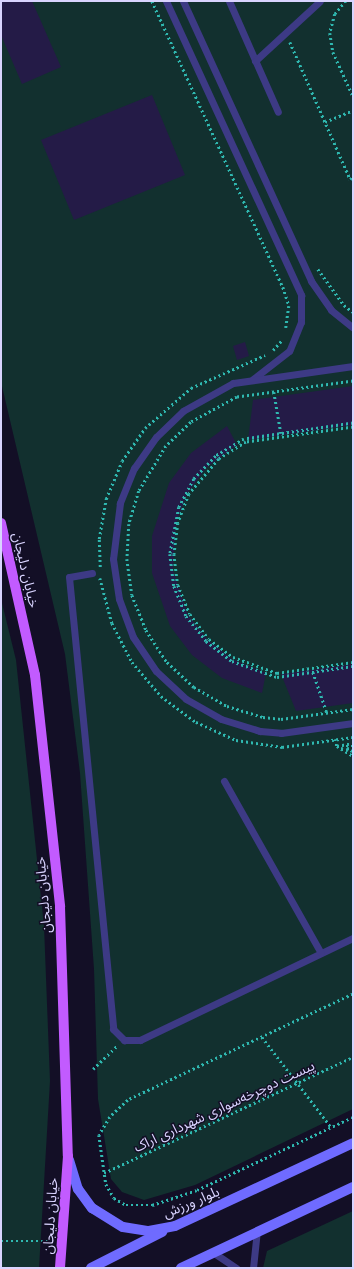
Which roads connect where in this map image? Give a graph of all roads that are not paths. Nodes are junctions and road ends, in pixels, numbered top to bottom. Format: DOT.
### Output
graph roads {
  1 [pos="166,1"];
  2 [pos="183,1"];
  3 [pos="229,1"];
  4 [pos="320,1"];
  5 [pos="256,61"];
  6 [pos="278,112"];
  7 [pos="353,328"];
  8 [pos="353,366"];
  9 [pos="251,381"];
  10 [pos="1,523"];
  11 [pos="92,573"];
  12 [pos="353,723"];
  13 [pos="224,780"];
  14 [pos="353,938"];
  15 [pos="321,953"];
  16 [pos="353,1143"];
  17 [pos="68,1156"];
  18 [pos="353,1187"];
  19 [pos="175,1226"];
  20 [pos="257,1232"];
  21 [pos="214,1253"];
  22 [pos="60,1268"];
  23 [pos="91,1268"];
  24 [pos="181,1268"];
  25 [pos="236,1268"];
  26 [pos="253,1268"];
  1 -- 9 [label="lane"];
  2 -- 7 [label="lane"];
  3 -- 5 [label="lane"];
  4 -- 5 [label="lane"];
  5 -- 6 [label="lane"];
  8 -- 9 [label="lane"];
  9 -- 12 [label="lane"];
  10 -- 17 [label="main road, خیابان دلیجان"];
  11 -- 15 [label="lane"];
  13 -- 15 [label="lane"];
  14 -- 15 [label="lane"];
  16 -- 19 [label="main road, بلوار ورزش"];
  17 -- 19 [label="main road, بلوار ورزش"];
  17 -- 22 [label="main road, خیابان دلیجان"];
  18 -- 20 [label="main road"];
  19 -- 23 [label="main road"];
  20 -- 21 [label="main road"];
  20 -- 26 [label="lane"];
  21 -- 24 [label="main road"];
  21 -- 25 [label="lane"];
}
